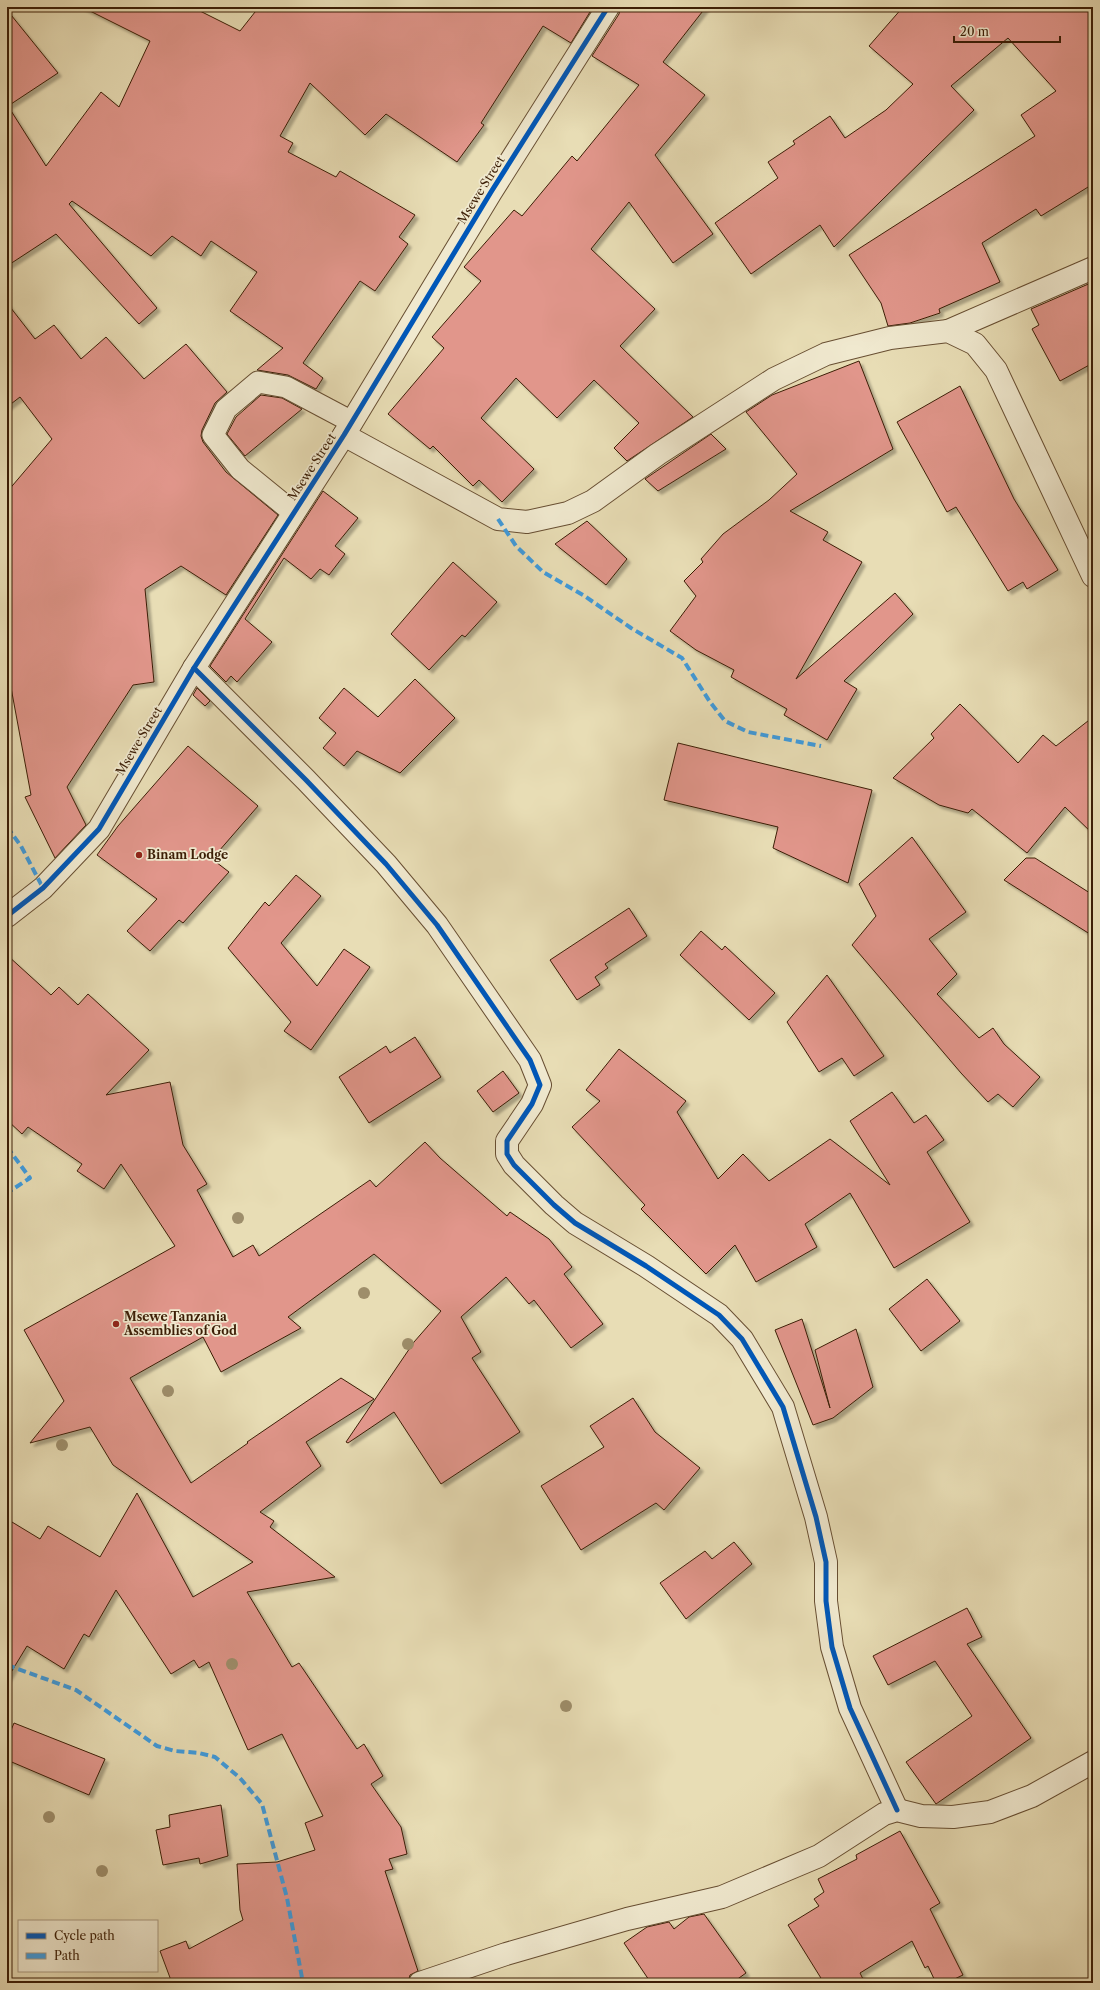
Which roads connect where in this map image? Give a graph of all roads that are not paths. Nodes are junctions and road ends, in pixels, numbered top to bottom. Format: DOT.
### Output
graph roads {
  1 [pos="608,7"];
  2 [pos="1093,268"];
  3 [pos="948,331"];
  4 [pos="348,428"];
  5 [pos="294,513"];
  6 [pos="1093,576"];
  7 [pos="194,668"];
  8 [pos="7,916"];
  9 [pos="1093,1762"];
  10 [pos="897,1810"];
  11 [pos="420,1983"];
  1 -- 4 [label="street, Msewe Street"];
  2 -- 3 [label="street"];
  3 -- 4 [label="street"];
  3 -- 6 [label="street"];
  4 -- 5 [label="street, Msewe Street"];
  4 -- 5 [label="lane"];
  5 -- 7 [label="street, Msewe Street"];
  7 -- 8 [label="street, Msewe Street"];
  7 -- 10 [label="street"];
  9 -- 10 [label="street"];
  10 -- 11 [label="street"];
}
